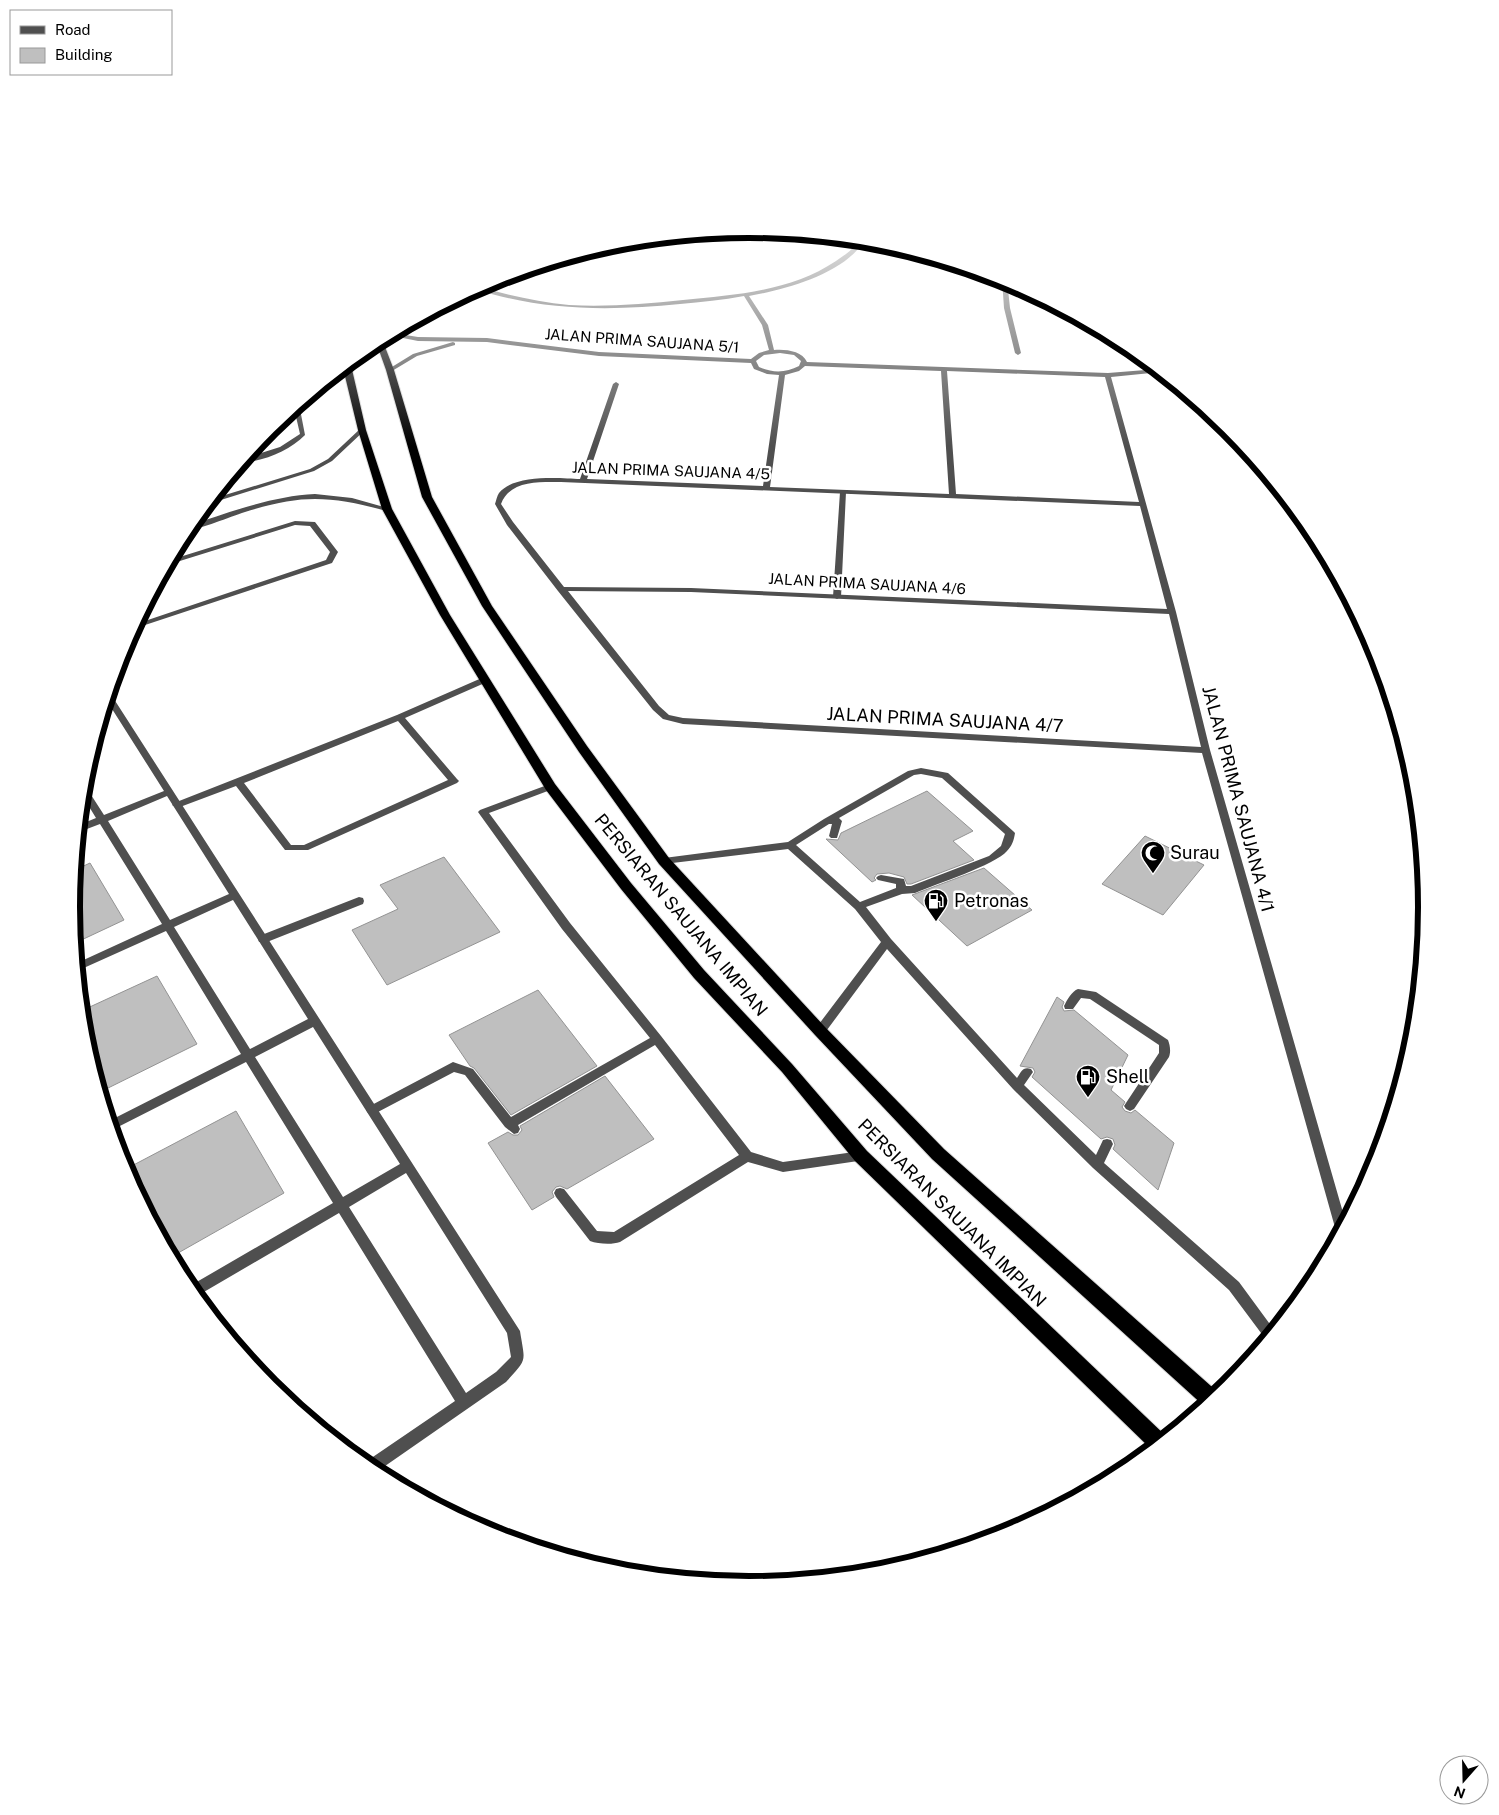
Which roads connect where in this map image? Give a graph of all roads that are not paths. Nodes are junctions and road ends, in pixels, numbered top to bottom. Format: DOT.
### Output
graph roads {
  1 [pos="813,277"];
  2 [pos="1005,289"];
  3 [pos="489,291"];
  4 [pos="746,295"];
  5 [pos="402,336"];
  6 [pos="471,341"];
  7 [pos="382,348"];
  8 [pos="772,352"];
  9 [pos="1018,353"];
  10 [pos="753,361"];
  11 [pos="804,364"];
  12 [pos="944,369"];
  13 [pos="390,370"];
  14 [pos="348,371"];
  15 [pos="1151,372"];
  16 [pos="782,374"];
  17 [pos="1108,375"];
  18 [pos="616,384"];
  19 [pos="299,413"];
  20 [pos="362,430"];
  21 [pos="254,458"];
  22 [pos="583,481"];
  23 [pos="766,488"];
  24 [pos="843,492"];
  25 [pos="953,496"];
  26 [pos="219,499"];
  27 [pos="1142,504"];
  28 [pos="387,509"];
  29 [pos="201,524"];
  30 [pos="178,560"];
  31 [pos="561,589"];
  32 [pos="837,597"];
  33 [pos="1172,612"];
  34 [pos="143,624"];
  35 [pos="484,680"];
  36 [pos="110,710"];
  37 [pos="400,717"];
  38 [pos="683,721"];
  39 [pos="1206,750"];
  40 [pos="238,782"];
  41 [pos="550,787"];
  42 [pos="169,792"];
  43 [pos="89,799"];
  44 [pos="177,804"];
  45 [pos="102,820"];
  46 [pos="827,821"];
  47 [pos="85,827"];
  48 [pos="834,836"];
  49 [pos="790,845"];
  50 [pos="664,861"];
  51 [pos="881,878"];
  52 [pos="901,890"];
  53 [pos="235,895"];
  54 [pos="359,902"];
  55 [pos="859,906"];
  56 [pos="168,926"];
  57 [pos="263,939"];
  58 [pos="887,942"];
  59 [pos="83,965"];
  60 [pos="1069,1006"];
  61 [pos="315,1021"];
  62 [pos="820,1031"];
  63 [pos="657,1039"];
  64 [pos="248,1055"];
  65 [pos="1027,1072"];
  66 [pos="1017,1086"];
  67 [pos="1130,1106"];
  68 [pos="372,1110"];
  69 [pos="116,1123"];
  70 [pos="1107,1144"];
  71 [pos="747,1156"];
  72 [pos="861,1156"];
  73 [pos="1098,1164"];
  74 [pos="408,1166"];
  75 [pos="560,1193"];
  76 [pos="341,1205"];
  77 [pos="1340,1223"];
  78 [pos="199,1288"];
  79 [pos="1268,1331"];
  80 [pos="1207,1396"];
  81 [pos="464,1403"];
  82 [pos="1156,1440"];
  83 [pos="376,1463"];
  1 -- 4 [label="street"];
  2 -- 9 [label="street"];
  3 -- 4 [label="street"];
  4 -- 8 [label="street"];
  5 -- 6 [label="street, JALAN PRIMA SAUJANA 5/1"];
  6 -- 10 [label="street, JALAN PRIMA SAUJANA 5/1"];
  6 -- 13 [label="street, JALAN PRIMA SAUJANA 5/1"];
  7 -- 13 [label="highway, PERSIARAN SAUJANA IMPIAN"];
  8 -- 10 [label="street"];
  8 -- 11 [label="street"];
  10 -- 16 [label="street"];
  11 -- 12 [label="street"];
  11 -- 16 [label="street"];
  12 -- 17 [label="street"];
  12 -- 25 [label="street"];
  13 -- 50 [label="highway, PERSIARAN SAUJANA IMPIAN"];
  14 -- 20 [label="highway, PERSIARAN SAUJANA IMPIAN"];
  15 -- 17 [label="street"];
  16 -- 23 [label="street"];
  17 -- 27 [label="street, JALAN PRIMA SAUJANA 4/1"];
  18 -- 22 [label="street"];
  19 -- 21 [label="street"];
  20 -- 26 [label="street"];
  20 -- 28 [label="highway, PERSIARAN SAUJANA IMPIAN"];
  22 -- 23 [label="street, JALAN PRIMA SAUJANA 4/5"];
  22 -- 31 [label="street, JALAN PRIMA SAUJANA 4/5"];
  23 -- 24 [label="street, JALAN PRIMA SAUJANA 4/5"];
  24 -- 25 [label="street, JALAN PRIMA SAUJANA 4/5"];
  24 -- 32 [label="street"];
  25 -- 27 [label="street, JALAN PRIMA SAUJANA 4/5"];
  27 -- 33 [label="street, JALAN PRIMA SAUJANA 4/1"];
  28 -- 29 [label="street"];
  28 -- 35 [label="highway, PERSIARAN SAUJANA IMPIAN"];
  30 -- 34 [label="street"];
  31 -- 32 [label="street, JALAN PRIMA SAUJANA 4/6"];
  31 -- 38 [label="street, JALAN PRIMA SAUJANA 4/5"];
  32 -- 33 [label="street, JALAN PRIMA SAUJANA 4/6"];
  33 -- 39 [label="street, JALAN PRIMA SAUJANA 4/1"];
  35 -- 37 [label="street"];
  35 -- 41 [label="highway, PERSIARAN SAUJANA IMPIAN"];
  36 -- 42 [label="street"];
  37 -- 40 [label="street"];
  37 -- 40 [label="street"];
  38 -- 39 [label="street, JALAN PRIMA SAUJANA 4/7"];
  39 -- 77 [label="street, JALAN PRIMA SAUJANA 4/1"];
  40 -- 44 [label="street"];
  41 -- 63 [label="street"];
  41 -- 72 [label="highway, PERSIARAN SAUJANA IMPIAN"];
  42 -- 44 [label="street"];
  42 -- 45 [label="street"];
  43 -- 45 [label="street"];
  44 -- 53 [label="street"];
  45 -- 47 [label="street"];
  45 -- 56 [label="street"];
  46 -- 48 [label="street"];
  46 -- 49 [label="street"];
  46 -- 52 [label="street"];
  49 -- 50 [label="street"];
  49 -- 55 [label="street"];
  50 -- 62 [label="highway, PERSIARAN SAUJANA IMPIAN"];
  51 -- 52 [label="street"];
  52 -- 55 [label="street"];
  53 -- 56 [label="street"];
  53 -- 57 [label="street"];
  54 -- 57 [label="street"];
  55 -- 58 [label="street"];
  56 -- 59 [label="street"];
  56 -- 64 [label="street"];
  57 -- 61 [label="street"];
  58 -- 62 [label="street"];
  58 -- 66 [label="street"];
  60 -- 67 [label="street"];
  61 -- 64 [label="street"];
  61 -- 68 [label="street"];
  62 -- 80 [label="highway, PERSIARAN SAUJANA IMPIAN"];
  63 -- 68 [label="street"];
  63 -- 71 [label="street"];
  64 -- 69 [label="street"];
  64 -- 76 [label="street"];
  65 -- 66 [label="street"];
  66 -- 73 [label="street"];
  68 -- 74 [label="street"];
  70 -- 73 [label="street"];
  71 -- 72 [label="street"];
  71 -- 75 [label="street"];
  72 -- 82 [label="highway, PERSIARAN SAUJANA IMPIAN"];
  73 -- 79 [label="street"];
  74 -- 76 [label="street"];
  74 -- 81 [label="street"];
  76 -- 78 [label="street"];
  76 -- 81 [label="street"];
  81 -- 83 [label="street"];
}
